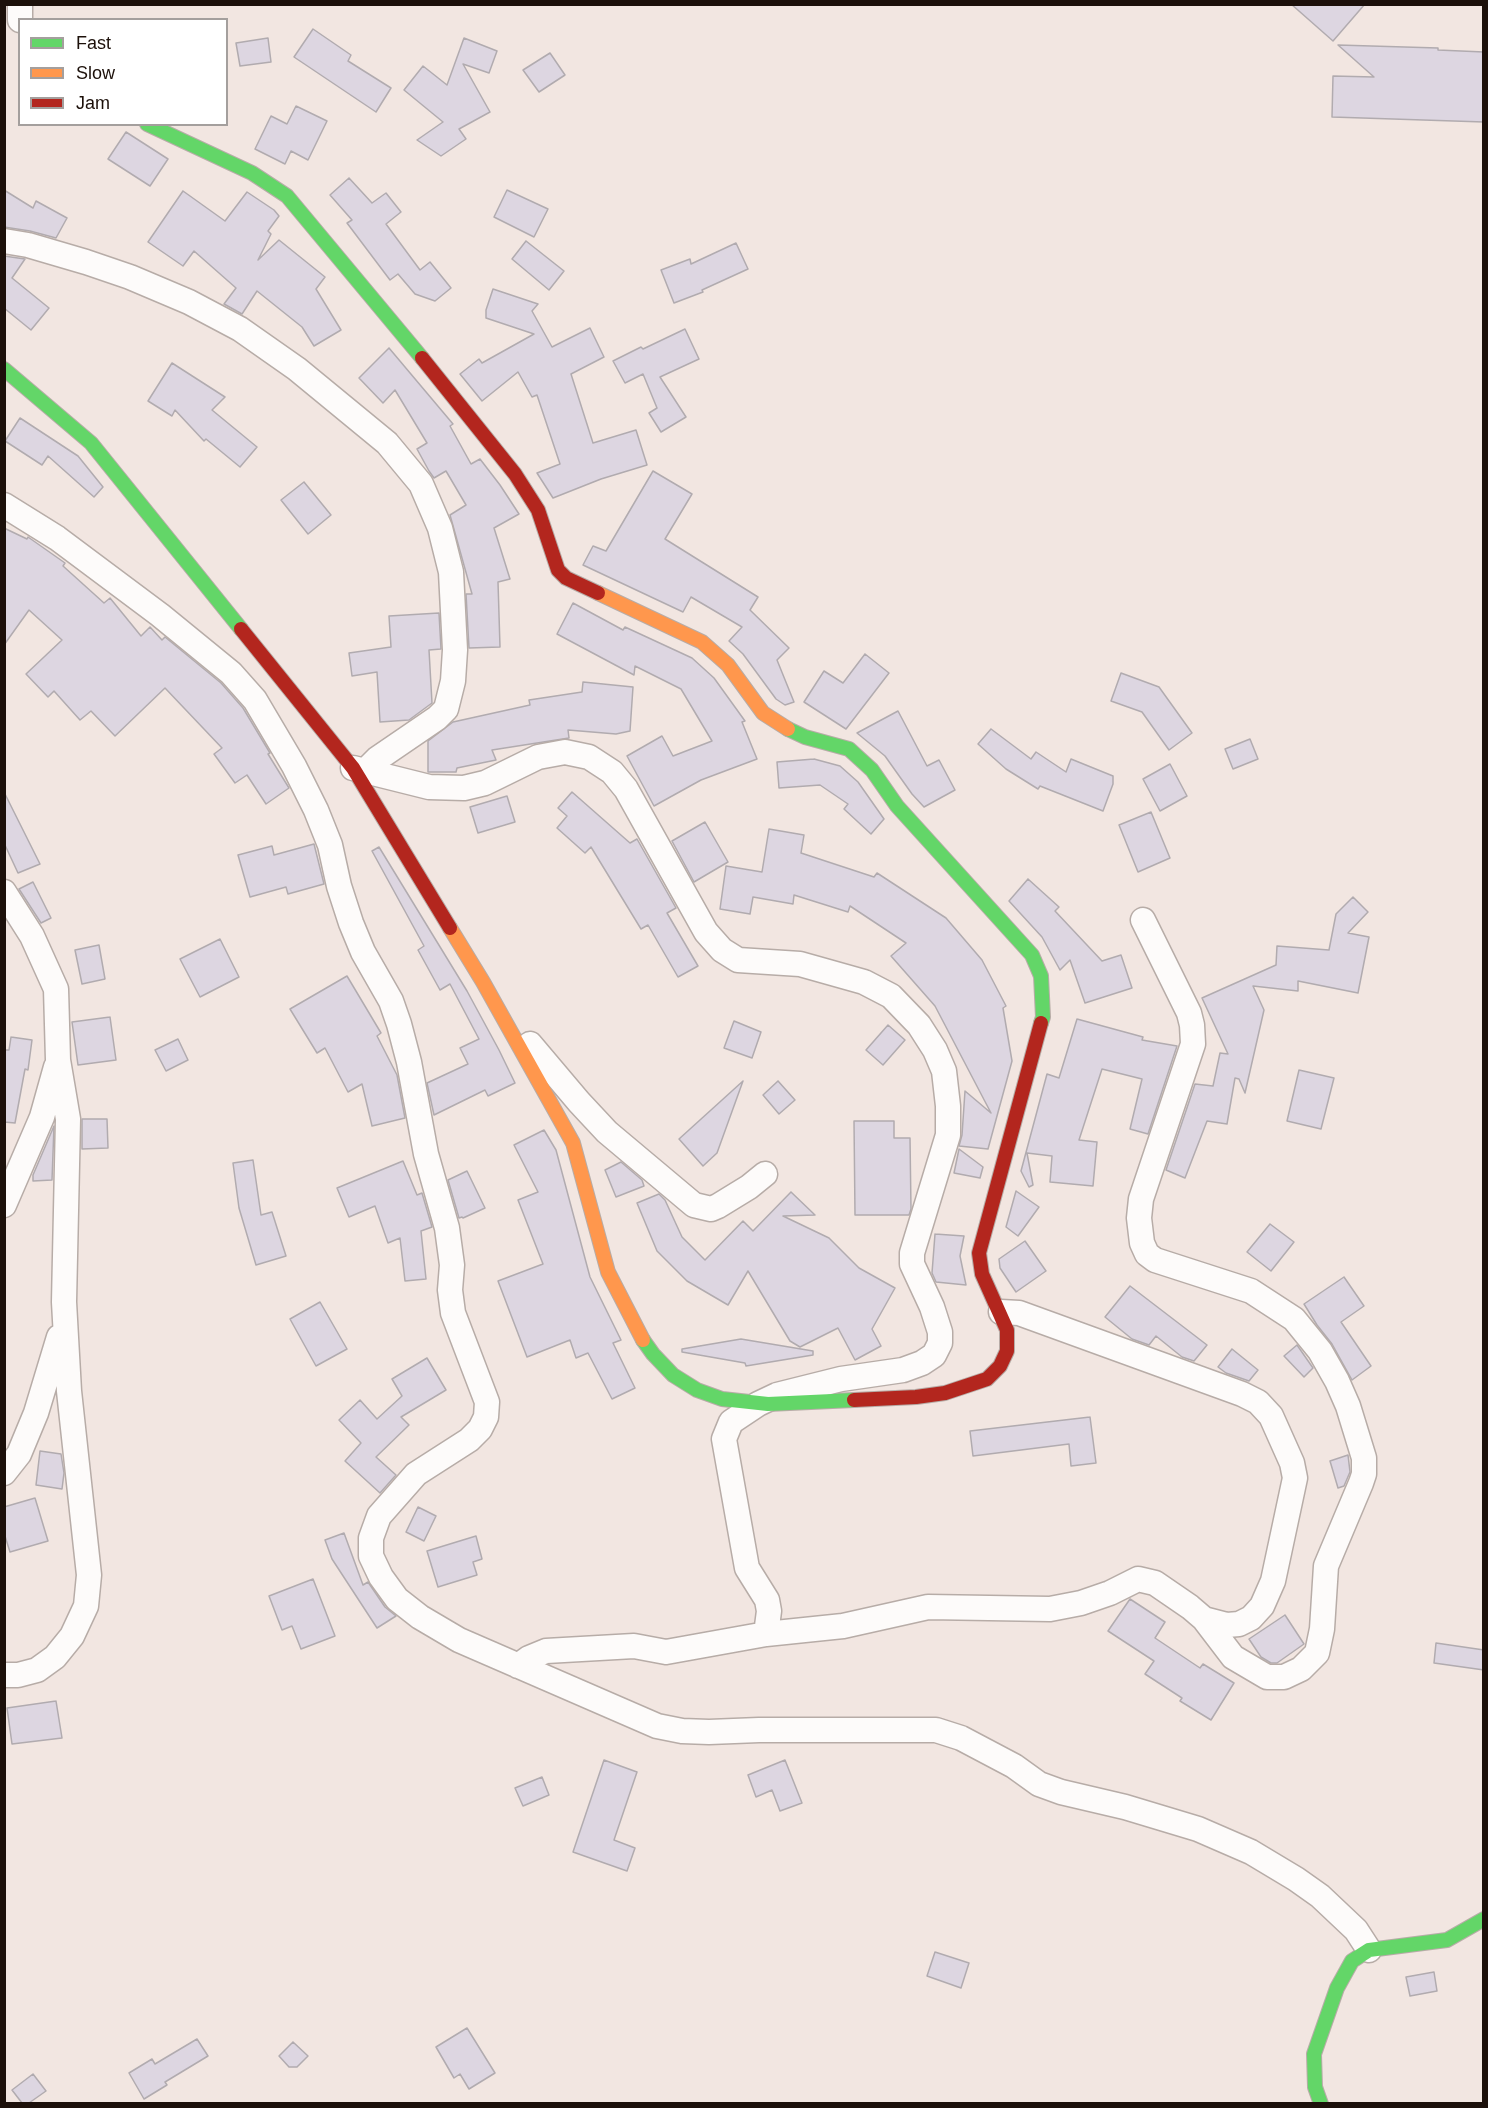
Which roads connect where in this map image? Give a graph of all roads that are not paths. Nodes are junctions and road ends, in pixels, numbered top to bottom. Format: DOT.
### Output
graph roads {
  1 [pos="151,126"];
  2 [pos="4,241"];
  3 [pos="4,369"];
  4 [pos="4,505"];
  5 [pos="359,769"];
  6 [pos="4,892"];
  7 [pos="1143,920"];
  8 [pos="483,982"];
  9 [pos="58,1060"];
  10 [pos="765,1174"];
  11 [pos="4,1205"];
  12 [pos="64,1302"];
  13 [pos="1001,1312"];
  14 [pos="758,1404"];
  15 [pos="4,1473"];
  16 [pos="1204,1619"];
  17 [pos="766,1634"];
  18 [pos="518,1666"];
  19 [pos="4,1675"];
  20 [pos="1484,1919"];
  21 [pos="1369,1950"];
  22 [pos="1321,2103"];
  1 -- 13 [label="street"];
  2 -- 5 [label="street"];
  3 -- 5 [label="street"];
  4 -- 18 [label="street"];
  5 -- 8 [label="street"];
  5 -- 14 [label="street"];
  6 -- 9 [label="street"];
  7 -- 16 [label="street"];
  8 -- 10 [label="street"];
  8 -- 14 [label="street"];
  9 -- 11 [label="street"];
  9 -- 12 [label="street"];
  12 -- 15 [label="street"];
  12 -- 19 [label="street"];
  13 -- 14 [label="street"];
  13 -- 16 [label="street"];
  14 -- 17 [label="street"];
  16 -- 17 [label="street"];
  17 -- 18 [label="street"];
  18 -- 21 [label="street"];
  20 -- 21 [label="street"];
  21 -- 22 [label="street"];
}
